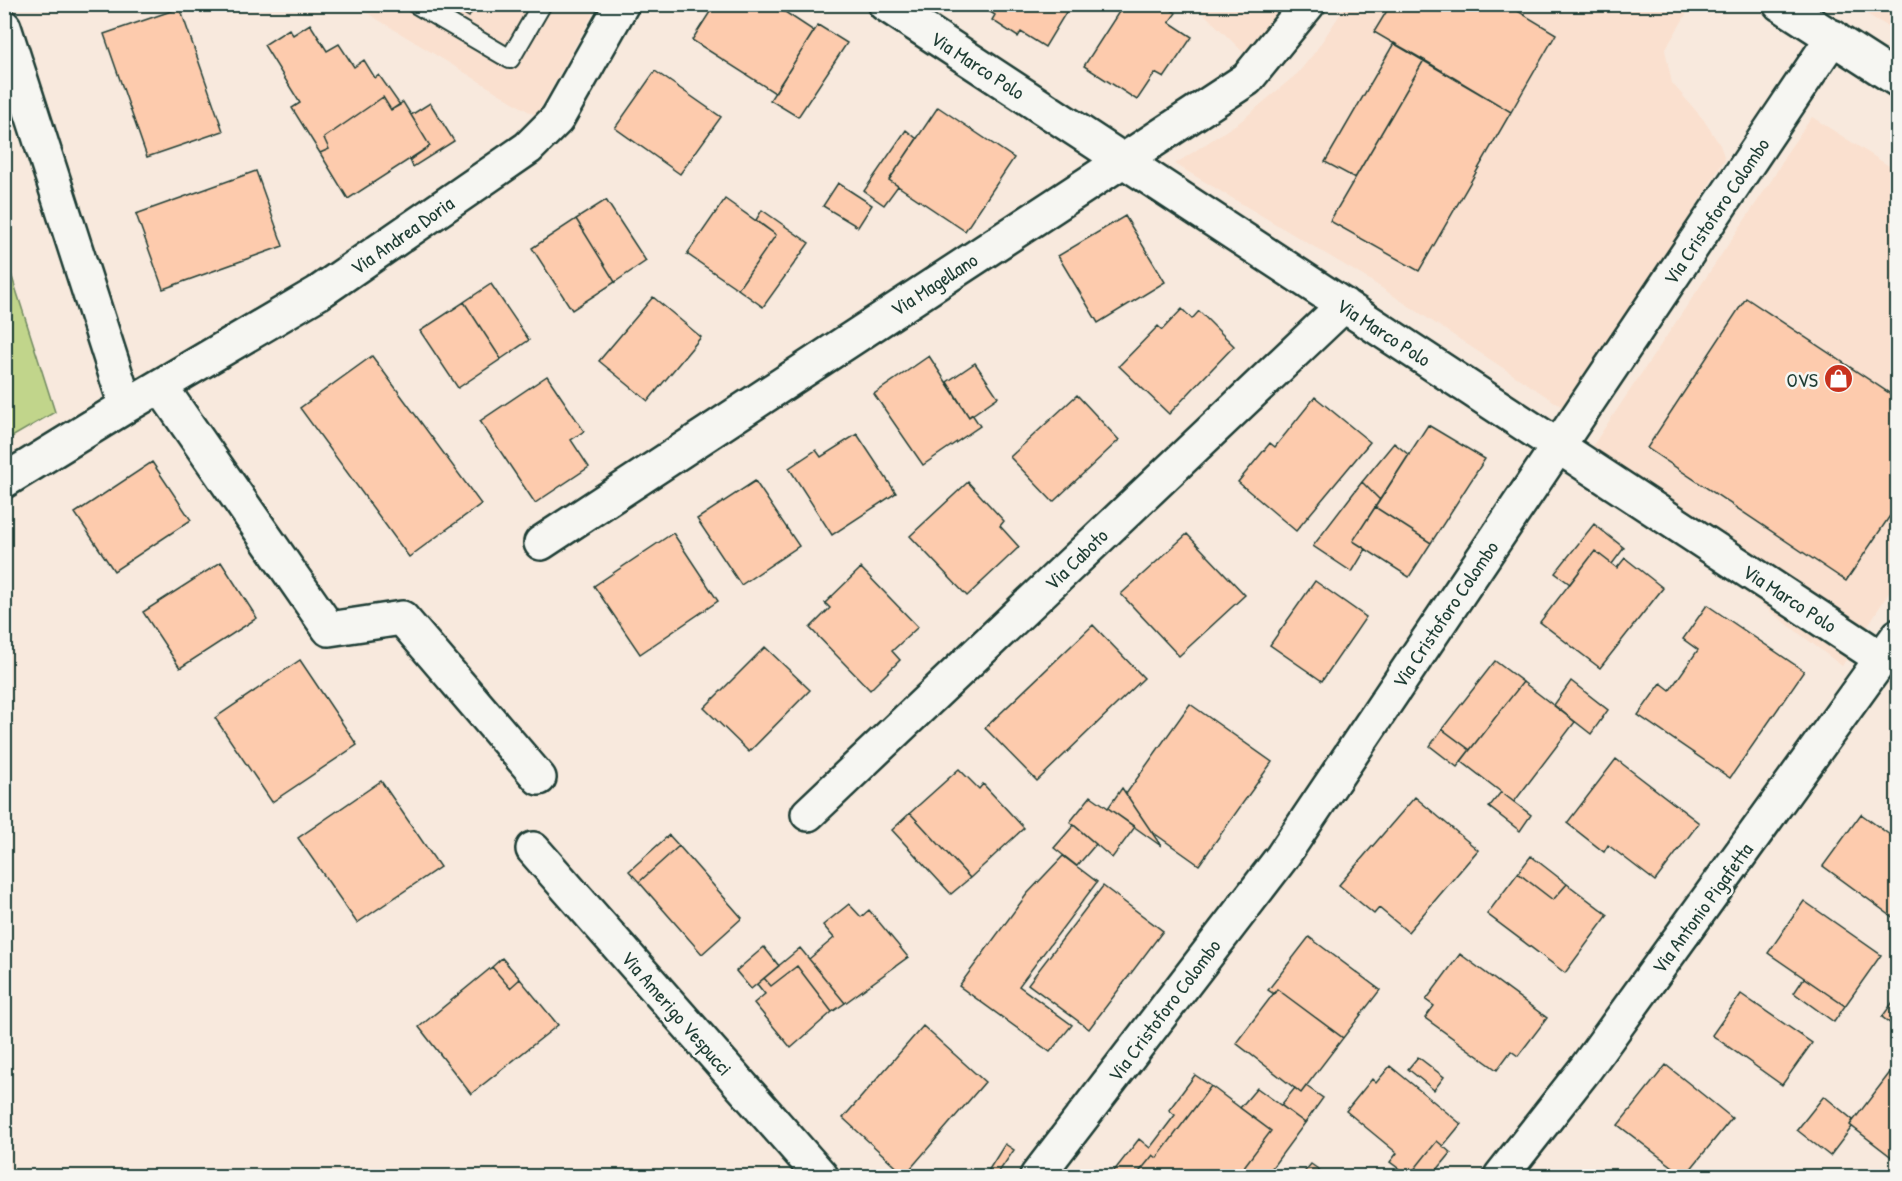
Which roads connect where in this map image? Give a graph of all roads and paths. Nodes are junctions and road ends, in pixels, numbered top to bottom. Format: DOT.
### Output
graph roads {
  1 [pos="416,4"];
  2 [pos="542,4"];
  3 [pos="622,4"];
  4 [pos="885,4"];
  5 [pos="1308,4"];
  6 [pos="1780,4"];
  7 [pos="4,27"];
  8 [pos="1833,37"];
  9 [pos="1898,80"];
  10 [pos="1123,160"];
  11 [pos="1344,305"];
  12 [pos="161,387"];
  13 [pos="126,406"];
  14 [pos="1559,447"];
  15 [pos="4,481"];
  16 [pos="541,543"];
  17 [pos="1890,647"];
  18 [pos="539,778"];
  19 [pos="808,814"];
  20 [pos="533,849"];
  21 [pos="821,1176"];
  22 [pos="1037,1176"];
  23 [pos="1501,1176"];
  1 -- 2 [label="lane"];
  3 -- 12 [label="street, Via Andrea Doria"];
  4 -- 10 [label="street, Via Marco Polo"];
  5 -- 10 [label="street, Via Magellano"];
  6 -- 8 [label="street"];
  7 -- 13 [label="street"];
  8 -- 9 [label="street"];
  8 -- 14 [label="street, Via Cristoforo Colombo"];
  10 -- 11 [label="street, Via Marco Polo"];
  10 -- 16 [label="street, Via Magellano"];
  11 -- 14 [label="street, Via Marco Polo"];
  11 -- 19 [label="street, Via Caboto"];
  12 -- 13 [label="street, Via Andrea Doria"];
  12 -- 18 [label="street"];
  13 -- 15 [label="street, Via Andrea Doria"];
  14 -- 17 [label="street, Via Marco Polo"];
  14 -- 22 [label="street, Via Cristoforo Colombo"];
  17 -- 23 [label="street, Via Antonio Pigafetta"];
  20 -- 21 [label="street, Via Amerigo Vespucci"];
}
